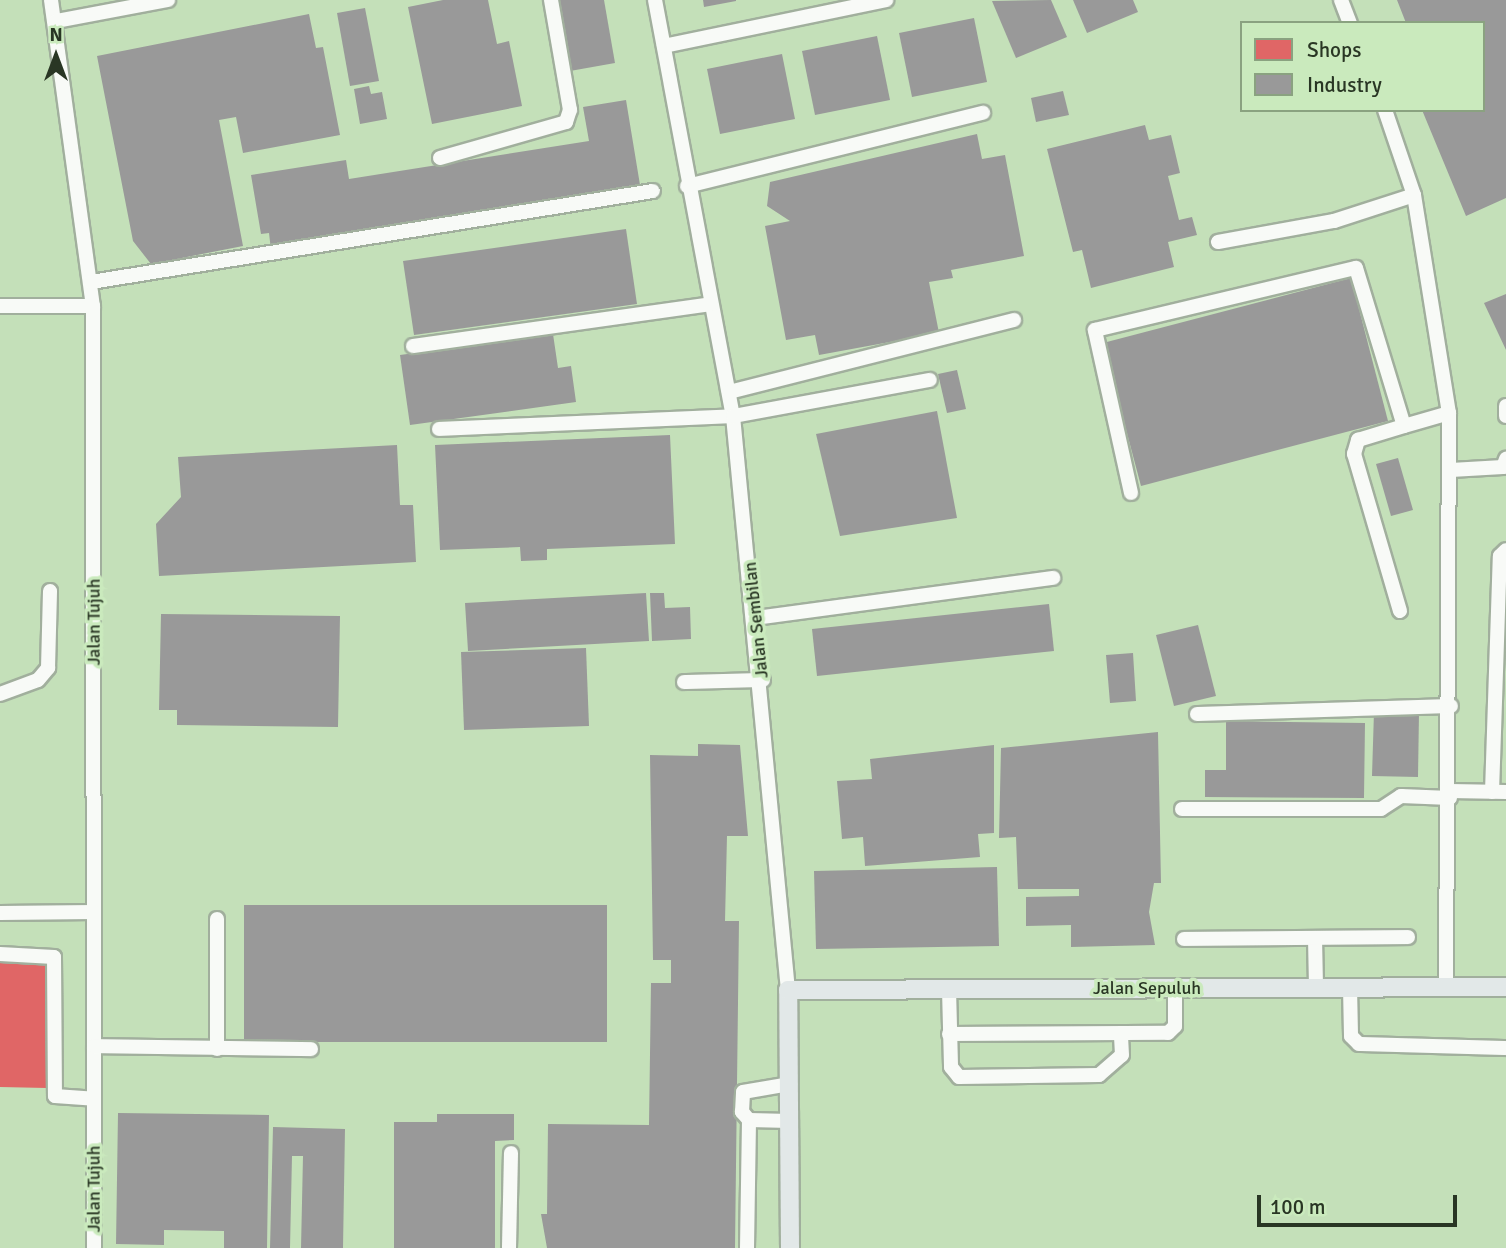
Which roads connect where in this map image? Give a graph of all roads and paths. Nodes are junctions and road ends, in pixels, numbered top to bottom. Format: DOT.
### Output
graph roads {
  1 [pos="51,0"];
  2 [pos="168,0"];
  3 [pos="551,0"];
  4 [pos="655,0"];
  5 [pos="886,0"];
  6 [pos="1341,0"];
  7 [pos="56,21"];
  8 [pos="1349,21"];
  9 [pos="664,46"];
  10 [pos="1386,112"];
  11 [pos="983,113"];
  12 [pos="440,158"];
  13 [pos="687,186"];
  14 [pos="653,191"];
  15 [pos="1414,195"];
  16 [pos="1218,242"];
  17 [pos="91,282"];
  18 [pos="711,304"];
  19 [pos="0,306"];
  20 [pos="93,306"];
  21 [pos="1014,320"];
  22 [pos="413,346"];
  23 [pos="930,380"];
  24 [pos="729,392"];
  25 [pos="1506,406"];
  26 [pos="1449,413"];
  27 [pos="733,416"];
  28 [pos="1506,416"];
  29 [pos="1404,426"];
  30 [pos="439,429"];
  31 [pos="1506,459"];
  32 [pos="1451,470"];
  33 [pos="1131,493"];
  34 [pos="1506,550"];
  35 [pos="1053,578"];
  36 [pos="50,591"];
  37 [pos="1400,611"];
  38 [pos="756,618"];
  39 [pos="763,680"];
  40 [pos="684,682"];
  41 [pos="0,694"];
  42 [pos="1451,706"];
  43 [pos="1197,714"];
  44 [pos="1499,793"];
  45 [pos="1450,795"];
  46 [pos="1182,809"];
  47 [pos="94,912"];
  48 [pos="0,913"];
  49 [pos="217,919"];
  50 [pos="1408,937"];
  51 [pos="1315,938"];
  52 [pos="1184,939"];
  53 [pos="0,954"];
  54 [pos="1316,987"];
  55 [pos="1350,987"];
  56 [pos="1447,987"];
  57 [pos="1506,987"];
  58 [pos="1175,988"];
  59 [pos="948,989"];
  60 [pos="788,990"];
  61 [pos="1121,1033"];
  62 [pos="949,1034"];
  63 [pos="94,1046"];
  64 [pos="1506,1048"];
  65 [pos="217,1049"];
  66 [pos="311,1049"];
  67 [pos="790,1084"];
  68 [pos="94,1099"];
  69 [pos="749,1120"];
  70 [pos="790,1121"];
  71 [pos="511,1153"];
  72 [pos="94,1248"];
  73 [pos="509,1248"];
  74 [pos="747,1248"];
  75 [pos="790,1248"];
  1 -- 7 [label="street, Jalan Tujuh"];
  2 -- 7 [label="street"];
  3 -- 12 [label="street"];
  4 -- 9 [label="street, Jalan Sembilan"];
  5 -- 9 [label="street"];
  6 -- 8 [label="street"];
  7 -- 17 [label="street, Jalan Tujuh"];
  9 -- 13 [label="street, Jalan Sembilan"];
  10 -- 15 [label="street"];
  11 -- 13 [label="street"];
  13 -- 18 [label="street, Jalan Sembilan"];
  14 -- 17 [label="street"];
  15 -- 16 [label="street"];
  15 -- 26 [label="street"];
  17 -- 20 [label="street, Jalan Tujuh"];
  18 -- 22 [label="street"];
  18 -- 24 [label="street, Jalan Sembilan"];
  19 -- 20 [label="street"];
  20 -- 47 [label="street, Jalan Tujuh"];
  21 -- 24 [label="street"];
  23 -- 27 [label="street"];
  24 -- 27 [label="street, Jalan Sembilan"];
  25 -- 28 [label="street"];
  26 -- 29 [label="street"];
  26 -- 32 [label="street"];
  27 -- 30 [label="street"];
  27 -- 38 [label="street, Jalan Sembilan"];
  29 -- 33 [label="street"];
  29 -- 37 [label="street"];
  31 -- 32 [label="street"];
  32 -- 42 [label="street"];
  34 -- 44 [label="street"];
  35 -- 38 [label="street"];
  36 -- 41 [label="street"];
  38 -- 39 [label="street, Jalan Sembilan"];
  39 -- 40 [label="street"];
  39 -- 60 [label="street, Jalan Sembilan"];
  42 -- 43 [label="street"];
  42 -- 45 [label="street"];
  44 -- 45 [label="street"];
  45 -- 46 [label="street"];
  45 -- 56 [label="street"];
  47 -- 48 [label="street"];
  47 -- 63 [label="street, Jalan Tujuh"];
  49 -- 65 [label="street"];
  50 -- 51 [label="street"];
  51 -- 52 [label="street"];
  51 -- 54 [label="street"];
  53 -- 68 [label="street"];
  54 -- 55 [label="main road, Jalan Sepuluh"];
  54 -- 58 [label="main road, Jalan Sepuluh"];
  55 -- 56 [label="main road, Jalan Sepuluh"];
  55 -- 64 [label="street"];
  56 -- 57 [label="main road, Jalan Sepuluh"];
  58 -- 59 [label="main road, Jalan Sepuluh"];
  58 -- 61 [label="street"];
  59 -- 60 [label="main road, Jalan Sepuluh"];
  59 -- 62 [label="street"];
  60 -- 67 [label="main road, Jalan Sembilan"];
  61 -- 62 [label="street"];
  61 -- 62 [label="street"];
  63 -- 65 [label="street"];
  63 -- 68 [label="street, Jalan Tujuh"];
  65 -- 66 [label="street"];
  67 -- 69 [label="street"];
  67 -- 70 [label="main road, Jalan Sembilan"];
  68 -- 72 [label="street, Jalan Tujuh"];
  69 -- 70 [label="street"];
  69 -- 74 [label="street"];
  70 -- 75 [label="main road, Jalan Sembilan"];
  71 -- 73 [label="street"];
}
